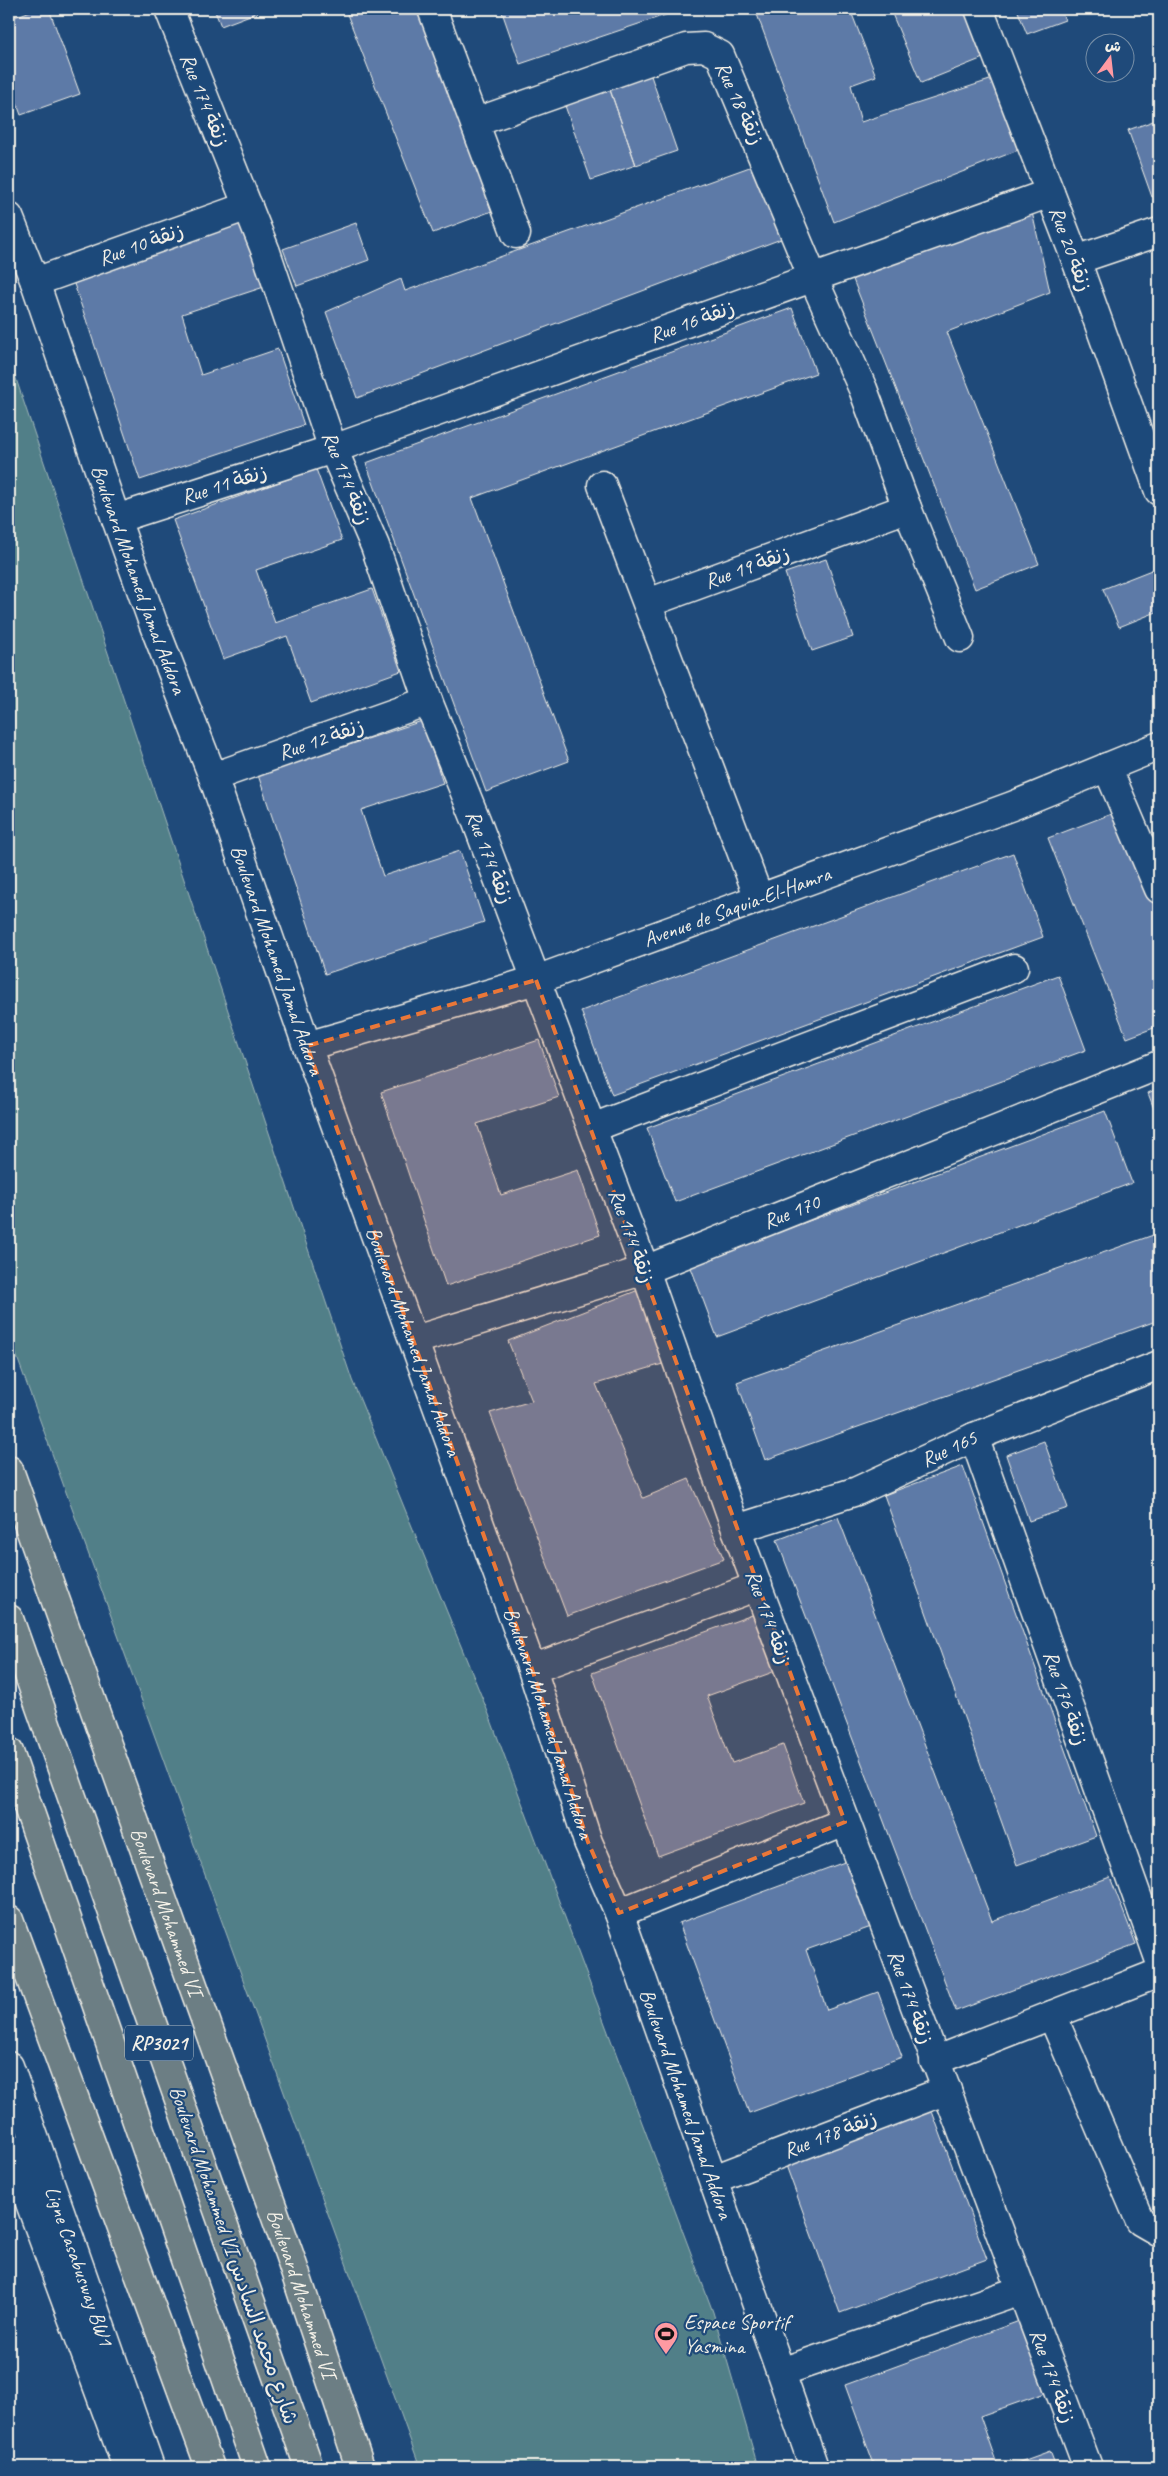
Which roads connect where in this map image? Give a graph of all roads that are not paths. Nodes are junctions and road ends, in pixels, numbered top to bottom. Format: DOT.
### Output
graph roads {
  1 [pos="169,9"];
  2 [pos="432,9"];
  3 [pos="980,9"];
  4 [pos="476,122"];
  5 [pos="1050,193"];
  6 [pos="248,206"];
  7 [pos="9,217"];
  8 [pos="1159,232"];
  9 [pos="516,234"];
  10 [pos="1076,260"];
  11 [pos="813,278"];
  12 [pos="35,282"];
  13 [pos="333,449"];
  14 [pos="602,485"];
  15 [pos="1159,491"];
  16 [pos="907,508"];
  17 [pos="116,519"];
  18 [pos="648,603"];
  19 [pos="960,638"];
  20 [pos="428,701"];
  21 [pos="1159,746"];
  22 [pos="1107,767"];
  23 [pos="213,777"];
  24 [pos="1159,889"];
  25 [pos="759,898"];
  26 [pos="1014,968"];
  27 [pos="536,980"];
  28 [pos="307,1046"];
  29 [pos="1159,1065"];
  30 [pos="592,1128"];
  31 [pos="645,1270"];
  32 [pos="415,1340"];
  33 [pos="1159,1365"];
  34 [pos="974,1437"];
  35 [pos="9,1470"];
  36 [pos="736,1529"];
  37 [pos="758,1586"];
  38 [pos="9,1619"];
  39 [pos="532,1669"];
  40 [pos="9,1752"];
  41 [pos="845,1822"];
  42 [pos="619,1913"];
  43 [pos="9,1920"];
  44 [pos="1159,1958"];
  45 [pos="1159,1973"];
  46 [pos="1052,2015"];
  47 [pos="934,2061"];
  48 [pos="9,2066"];
  49 [pos="947,2090"];
  50 [pos="9,2146"];
  51 [pos="714,2179"];
  52 [pos="1159,2232"];
  53 [pos="1021,2290"];
  54 [pos="781,2372"];
  55 [pos="127,2467"];
  56 [pos="150,2467"];
  57 [pos="210,2467"];
  58 [pos="257,2467"];
  59 [pos="309,2467"];
  60 [pos="360,2467"];
  61 [pos="814,2467"];
  62 [pos="1088,2467"];
  1 -- 6 [label="street, Rue 174 زنقة"];
  2 -- 4 [label="street"];
  3 -- 5 [label="street, Rue 20 زنقة"];
  4 -- 9 [label="street"];
  4 -- 11 [label="street, Rue 18 زنقة"];
  5 -- 10 [label="street, Rue 20 زنقة"];
  5 -- 11 [label="street, Rue 16 زنقة"];
  6 -- 12 [label="street, Rue 10 زنقة"];
  6 -- 13 [label="street, Rue 174 زنقة"];
  7 -- 12 [label="street, Boulevard Mohamed Jamal Addora"];
  8 -- 10 [label="street"];
  10 -- 15 [label="street, Rue 20 زنقة"];
  11 -- 13 [label="street, Rue 16 زنقة"];
  11 -- 16 [label="street"];
  12 -- 17 [label="street, Boulevard Mohamed Jamal Addora"];
  13 -- 17 [label="street, Rue 11 زنقة"];
  13 -- 20 [label="street, Rue 174 زنقة"];
  14 -- 18 [label="street"];
  16 -- 18 [label="street, Rue 19 زنقة"];
  16 -- 19 [label="street"];
  17 -- 23 [label="street, Boulevard Mohamed Jamal Addora"];
  18 -- 25 [label="street"];
  20 -- 23 [label="street, Rue 12 زنقة"];
  20 -- 27 [label="street, Rue 174 زنقة"];
  21 -- 22 [label="street, Avenue de Saquia-El-Hamra"];
  22 -- 24 [label="street"];
  22 -- 25 [label="street, Avenue de Saquia-El-Hamra"];
  23 -- 28 [label="street, Boulevard Mohamed Jamal Addora"];
  25 -- 27 [label="street, Avenue de Saquia-El-Hamra"];
  26 -- 30 [label="street"];
  27 -- 28 [label="street, Avenue de Saquia-El-Hamra"];
  27 -- 30 [label="street, Rue 174 زنقة"];
  28 -- 32 [label="street, Boulevard Mohamed Jamal Addora"];
  29 -- 31 [label="street, Rue 170"];
  30 -- 31 [label="street, Rue 174 زنقة"];
  31 -- 32 [label="street, Rue 170"];
  31 -- 36 [label="street, Rue 174 زنقة"];
  32 -- 39 [label="street, Boulevard Mohamed Jamal Addora"];
  33 -- 34 [label="street, Rue 165"];
  34 -- 36 [label="street, Rue 165"];
  34 -- 44 [label="street, Rue 176 زنقة"];
  35 -- 60 [label="main road, Boulevard Mohammed VI"];
  36 -- 37 [label="street, Rue 174 زنقة"];
  37 -- 39 [label="street"];
  37 -- 41 [label="street, Rue 174 زنقة"];
  38 -- 59 [label="main road, Boulevard Mohammed VI شارع محمد السادس / RP3021"];
  39 -- 42 [label="street, Boulevard Mohamed Jamal Addora"];
  40 -- 58 [label="main road, RP3021"];
  41 -- 42 [label="street"];
  41 -- 47 [label="street, Rue 174 زنقة"];
  42 -- 51 [label="street, Boulevard Mohamed Jamal Addora"];
  43 -- 57 [label="main road"];
  45 -- 46 [label="street"];
  46 -- 47 [label="street"];
  46 -- 52 [label="street"];
  47 -- 49 [label="street, Rue 174 زنقة"];
  48 -- 56 [label="street, Ligne Casabusway BW1"];
  49 -- 51 [label="street, Rue 178 زنقة"];
  49 -- 53 [label="street, Rue 174 زنقة"];
  50 -- 55 [label="street, Ligne Casabusway BW1"];
  51 -- 54 [label="street, Boulevard Mohamed Jamal Addora"];
  53 -- 54 [label="street"];
  53 -- 62 [label="street, Rue 174 زنقة"];
  54 -- 61 [label="street, Boulevard Mohamed Jamal Addora"];
}
